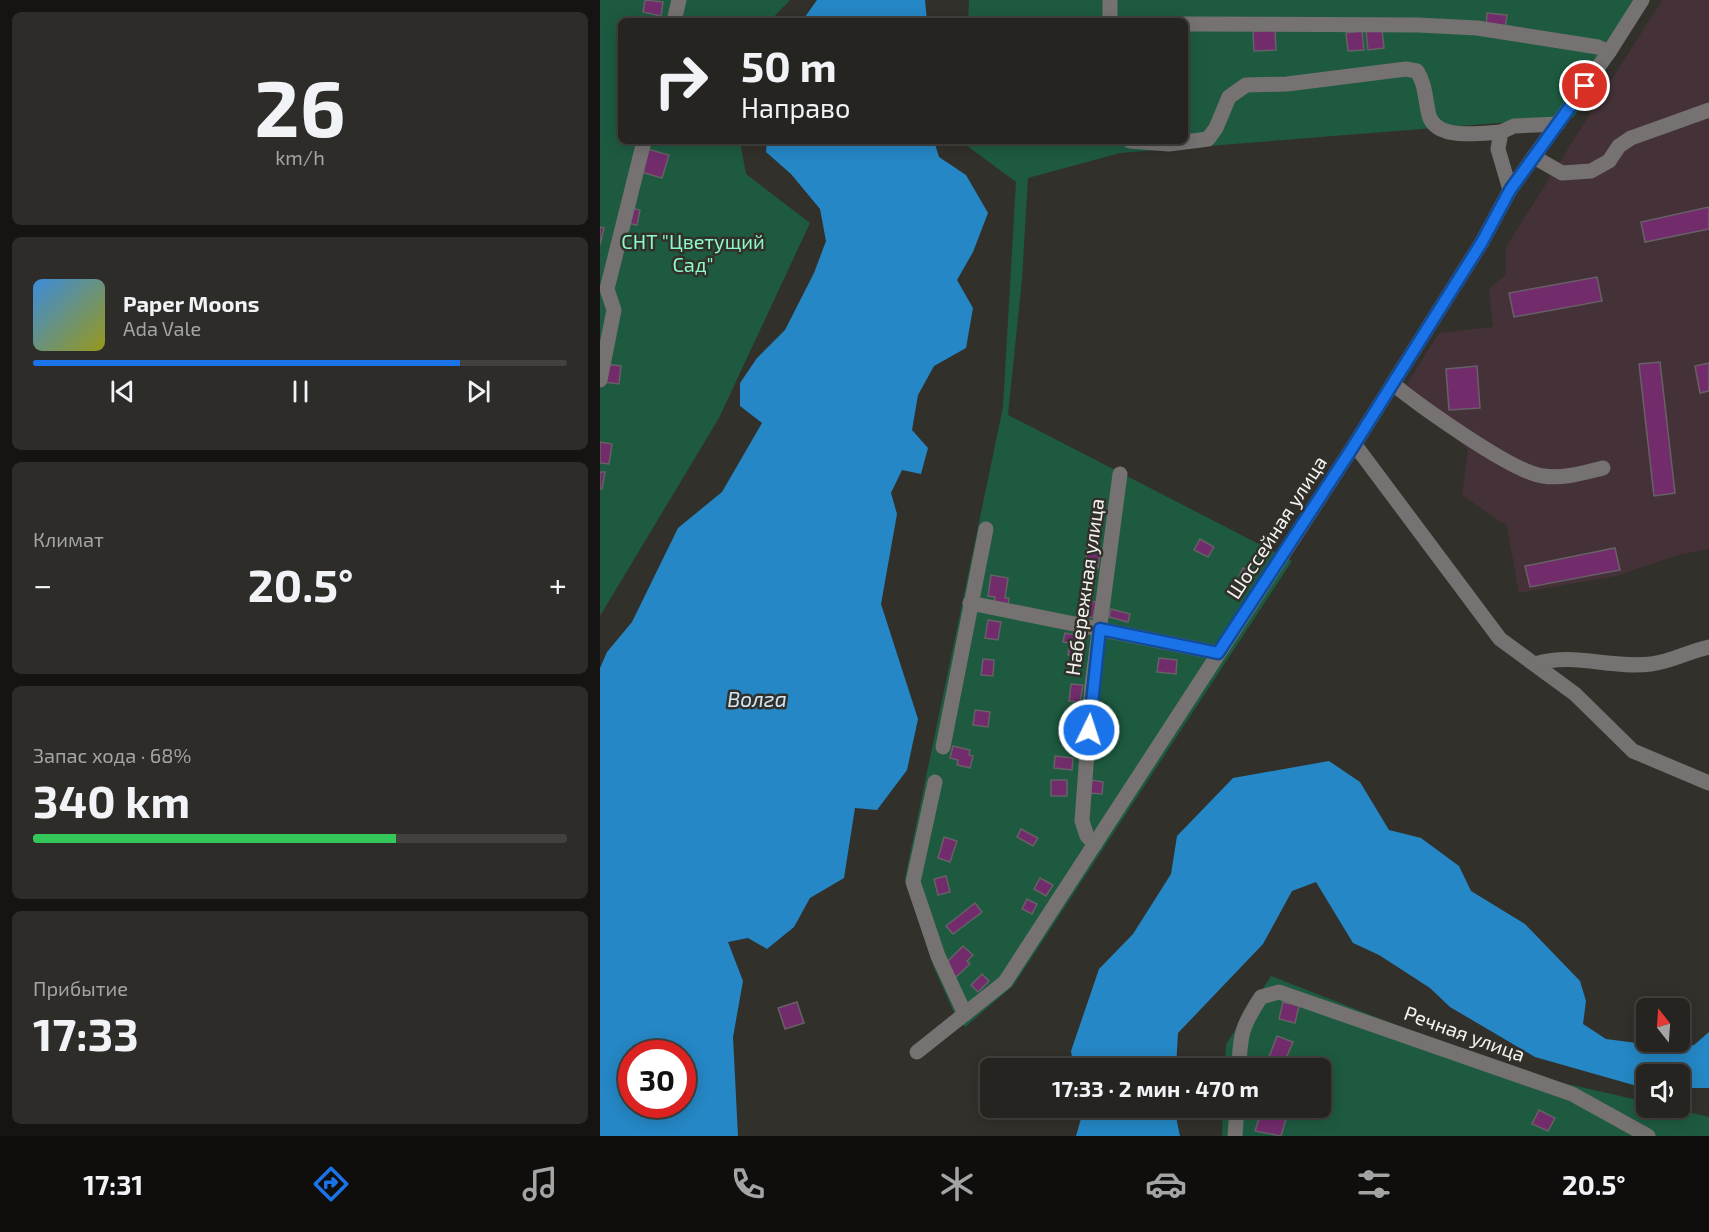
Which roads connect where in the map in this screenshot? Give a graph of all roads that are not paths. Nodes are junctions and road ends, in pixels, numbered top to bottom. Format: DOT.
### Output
graph roads {
  1 [pos="679,0"];
  2 [pos="1110,0"];
  3 [pos="1642,0"];
  4 [pos="675,18"];
  5 [pos="1110,18"];
  6 [pos="1188,24"];
  7 [pos="1609,52"];
  8 [pos="1709,110"];
  9 [pos="1558,124"];
  10 [pos="1502,132"];
  11 [pos="1188,142"];
  12 [pos="643,144"];
  13 [pos="1534,157"];
  14 [pos="1510,190"];
  15 [pos="604,288"];
  16 [pos="600,380"];
  17 [pos="1393,384"];
  18 [pos="1355,445"];
  19 [pos="1602,468"];
  20 [pos="1120,474"];
  21 [pos="986,530"];
  22 [pos="970,603"];
  23 [pos="1100,629"];
  24 [pos="1709,647"];
  25 [pos="1218,653"];
  26 [pos="1535,664"];
  27 [pos="943,747"];
  28 [pos="935,782"];
  29 [pos="1709,783"];
  30 [pos="1095,844"];
  31 [pos="965,1014"];
  32 [pos="917,1052"];
  33 [pos="1239,1058"];
  34 [pos="1236,1118"];
  35 [pos="1235,1136"];
  36 [pos="1648,1136"];
  1 -- 4 [label="street"];
  2 -- 5 [label="street"];
  3 -- 7 [label="street, Шоссейная улица"];
  6 -- 7 [label="street"];
  7 -- 9 [label="street, Шоссейная улица"];
  8 -- 13 [label="street"];
  9 -- 10 [label="street"];
  9 -- 13 [label="street, Шоссейная улица"];
  10 -- 11 [label="street"];
  10 -- 14 [label="street"];
  12 -- 15 [label="street"];
  13 -- 14 [label="street, Шоссейная улица"];
  14 -- 17 [label="street, Шоссейная улица"];
  15 -- 16 [label="street"];
  17 -- 18 [label="street, Шоссейная улица"];
  17 -- 19 [label="street"];
  18 -- 25 [label="street, Шоссейная улица"];
  18 -- 26 [label="street"];
  20 -- 23 [label="street, Набережная улица"];
  21 -- 22 [label="street"];
  22 -- 23 [label="street"];
  22 -- 27 [label="street"];
  23 -- 25 [label="street"];
  23 -- 30 [label="street, Набережная улица"];
  24 -- 26 [label="street"];
  25 -- 30 [label="street, Шоссейная улица"];
  26 -- 29 [label="street"];
  28 -- 31 [label="street"];
  30 -- 31 [label="street, Шоссейная улица"];
  31 -- 32 [label="street, Шоссейная улица"];
  33 -- 36 [label="street, Речная улица"];
  34 -- 35 [label="street"];
}
